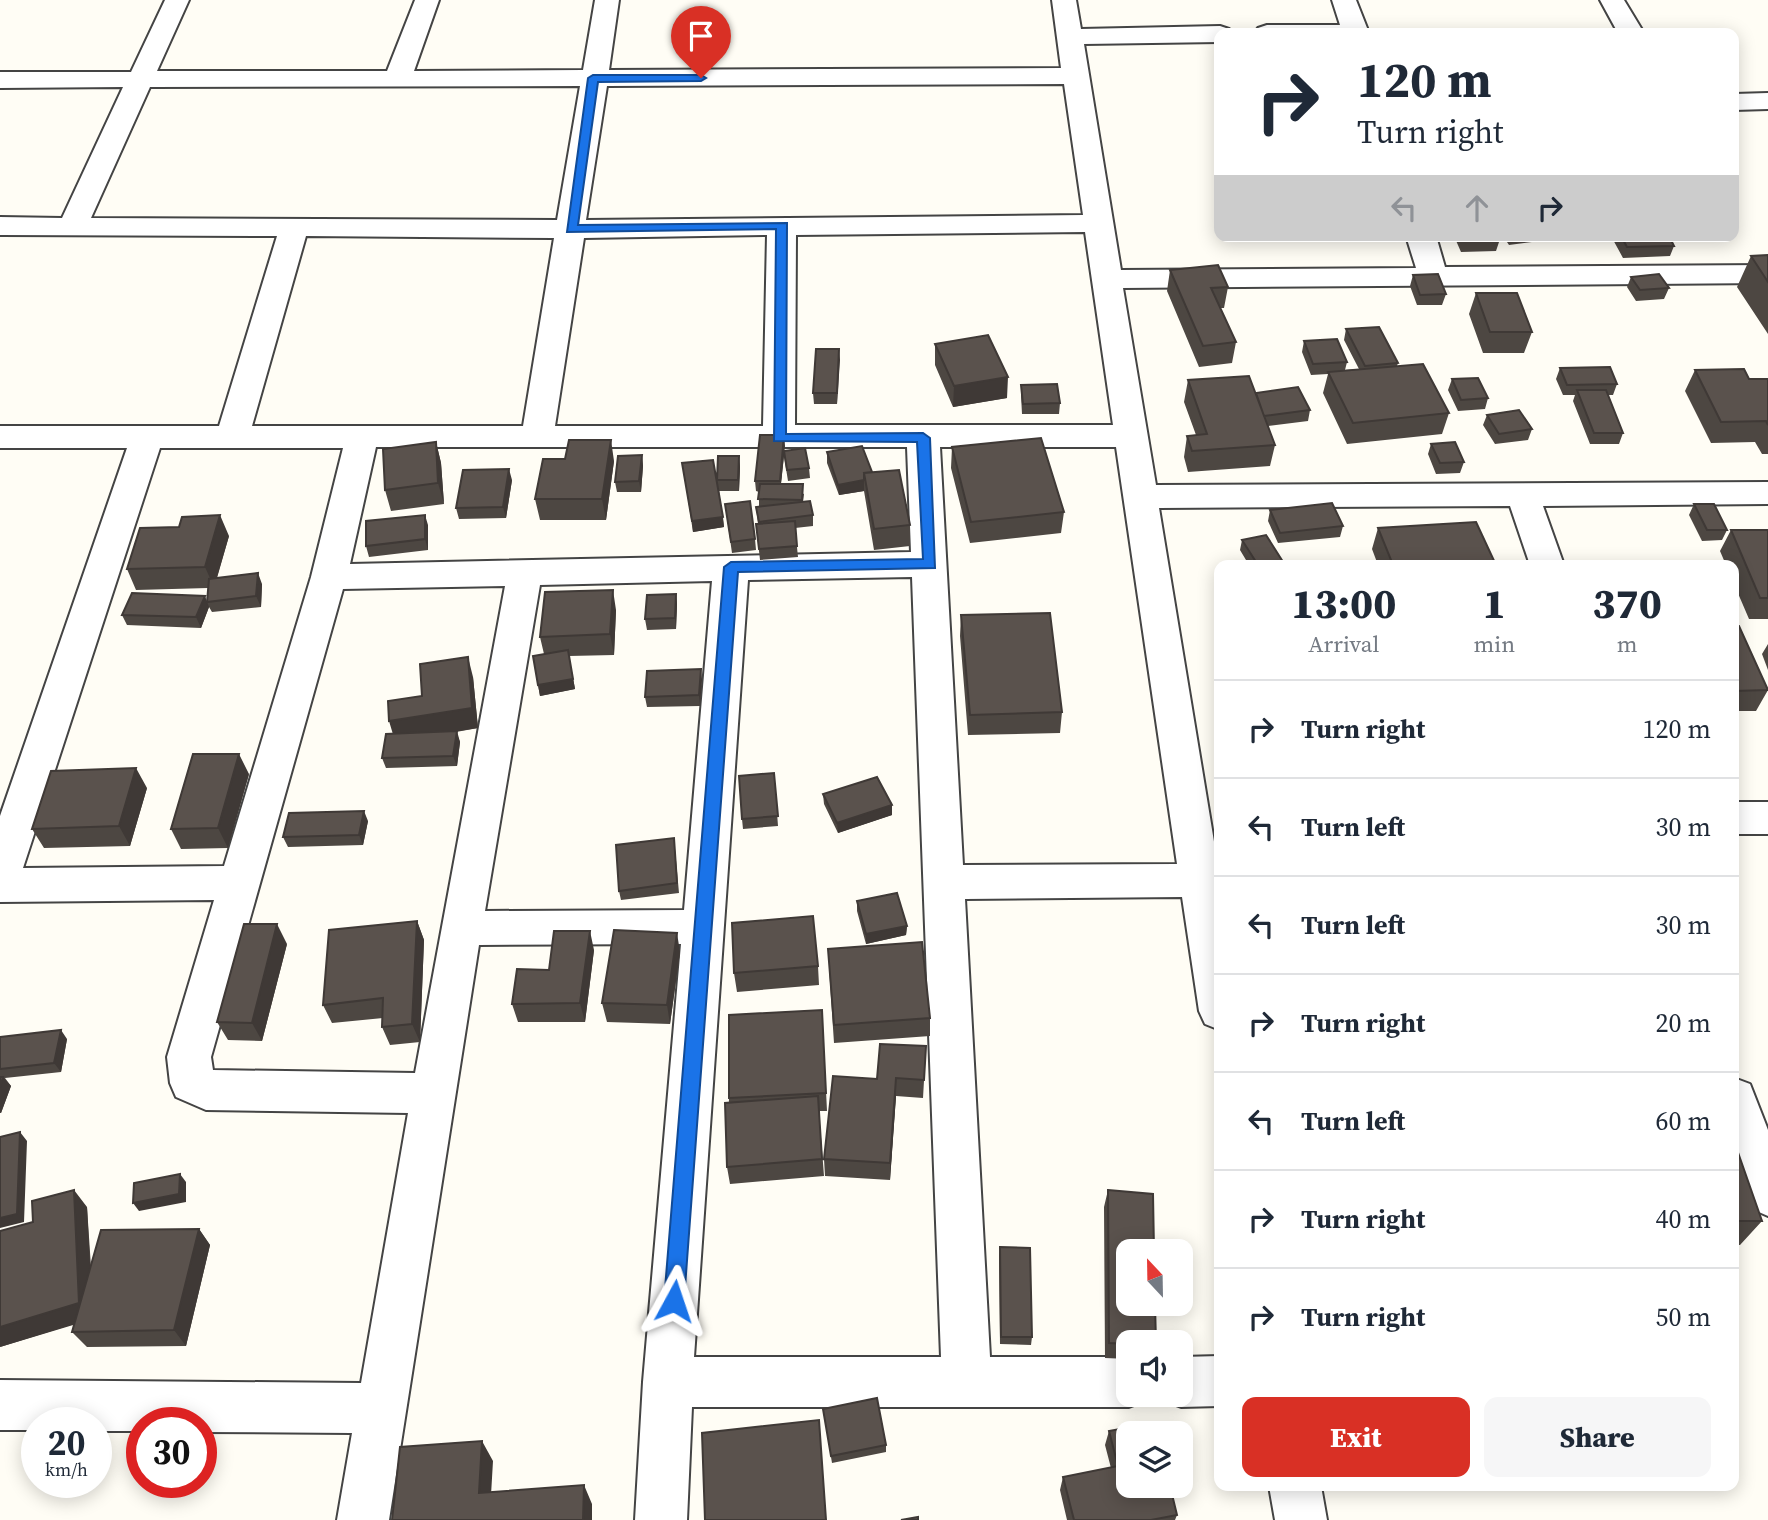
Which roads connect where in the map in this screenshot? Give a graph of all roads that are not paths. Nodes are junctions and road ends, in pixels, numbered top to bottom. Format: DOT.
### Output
graph roads {
  1 [pos="177,0"];
  2 [pos="427,0"];
  3 [pos="607,0"];
  4 [pos="1065,0"];
  5 [pos="1344,0"];
  6 [pos="1612,0"];
  7 [pos="1354,28"];
  8 [pos="1628,28"];
  9 [pos="1214,34"];
  10 [pos="1069,37"];
  11 [pos="1076,76"];
  12 [pos="398,77"];
  13 [pos="593,78"];
  14 [pos="0,80"];
  15 [pos="138,80"];
  16 [pos="1739,102"];
  17 [pos="1768,102"];
  18 [pos="1099,223"];
  19 [pos="0,226"];
  20 [pos="73,226"];
  21 [pos="782,226"];
  22 [pos="294,228"];
  23 [pos="571,229"];
  24 [pos="1423,242"];
  25 [pos="1768,274"];
  26 [pos="1433,276"];
  27 [pos="1108,279"];
  28 [pos="233,435"];
  29 [pos="147,436"];
  30 [pos="1130,436"];
  31 [pos="0,437"];
  32 [pos="362,438"];
  33 [pos="537,438"];
  34 [pos="779,438"];
  35 [pos="923,438"];
  36 [pos="1768,493"];
  37 [pos="1523,496"];
  38 [pos="1141,497"];
  39 [pos="1545,560"];
  40 [pos="930,564"];
  41 [pos="731,567"];
  42 [pos="525,571"];
  43 [pos="329,577"];
  44 [pos="1739,818"];
  45 [pos="1768,818"];
  46 [pos="0,875"];
  47 [pos="1199,880"];
  48 [pos="945,882"];
  49 [pos="240,883"];
  50 [pos="0,885"];
  51 [pos="704,927"];
  52 [pos="1213,927"];
  53 [pos="461,928"];
  54 [pos="434,1093"];
  55 [pos="1739,1110"];
  56 [pos="1764,1173"];
  57 [pos="1214,1381"];
  58 [pos="668,1382"];
  59 [pos="1116,1382"];
  60 [pos="1193,1382"];
  61 [pos="967,1384"];
  62 [pos="0,1405"];
  63 [pos="382,1408"];
  64 [pos="1296,1491"];
  65 [pos="363,1520"];
  66 [pos="661,1520"];
  67 [pos="1301,1520"];
  1 -- 15 [label="street"];
  2 -- 12 [label="street"];
  3 -- 13 [label="street"];
  4 -- 10 [label="street"];
  5 -- 7 [label="street"];
  6 -- 8 [label="street"];
  9 -- 10 [label="street"];
  10 -- 11 [label="street"];
  11 -- 13 [label="street"];
  11 -- 18 [label="street"];
  12 -- 13 [label="street"];
  12 -- 15 [label="street"];
  13 -- 23 [label="street"];
  14 -- 15 [label="street"];
  15 -- 20 [label="street"];
  16 -- 17 [label="street"];
  18 -- 21 [label="street"];
  18 -- 27 [label="street"];
  19 -- 20 [label="street"];
  20 -- 22 [label="street"];
  21 -- 23 [label="street"];
  21 -- 34 [label="street"];
  22 -- 23 [label="street"];
  22 -- 28 [label="street"];
  23 -- 33 [label="street"];
  24 -- 26 [label="street"];
  25 -- 26 [label="street"];
  26 -- 27 [label="street"];
  27 -- 30 [label="street"];
  28 -- 29 [label="street"];
  28 -- 32 [label="street"];
  29 -- 31 [label="street"];
  29 -- 46 [label="street"];
  30 -- 35 [label="street"];
  30 -- 38 [label="street"];
  32 -- 33 [label="street"];
  32 -- 43 [label="street"];
  33 -- 34 [label="street"];
  34 -- 35 [label="street"];
  35 -- 40 [label="street"];
  36 -- 37 [label="street"];
  37 -- 38 [label="street"];
  37 -- 39 [label="street"];
  38 -- 47 [label="street"];
  40 -- 41 [label="street"];
  40 -- 48 [label="street"];
  41 -- 42 [label="street"];
  41 -- 51 [label="street"];
  42 -- 43 [label="street"];
  42 -- 53 [label="street"];
  43 -- 49 [label="street"];
  44 -- 45 [label="street"];
  47 -- 48 [label="street"];
  47 -- 52 [label="street"];
  48 -- 61 [label="street"];
  49 -- 50 [label="street"];
  49 -- 54 [label="street"];
  51 -- 53 [label="street"];
  51 -- 58 [label="street"];
  53 -- 54 [label="street"];
  54 -- 63 [label="street"];
  55 -- 56 [label="street"];
  57 -- 60 [label="street"];
  58 -- 61 [label="street"];
  58 -- 66 [label="street"];
  59 -- 61 [label="street"];
  62 -- 63 [label="street"];
  63 -- 65 [label="street"];
  64 -- 67 [label="street"];
}
